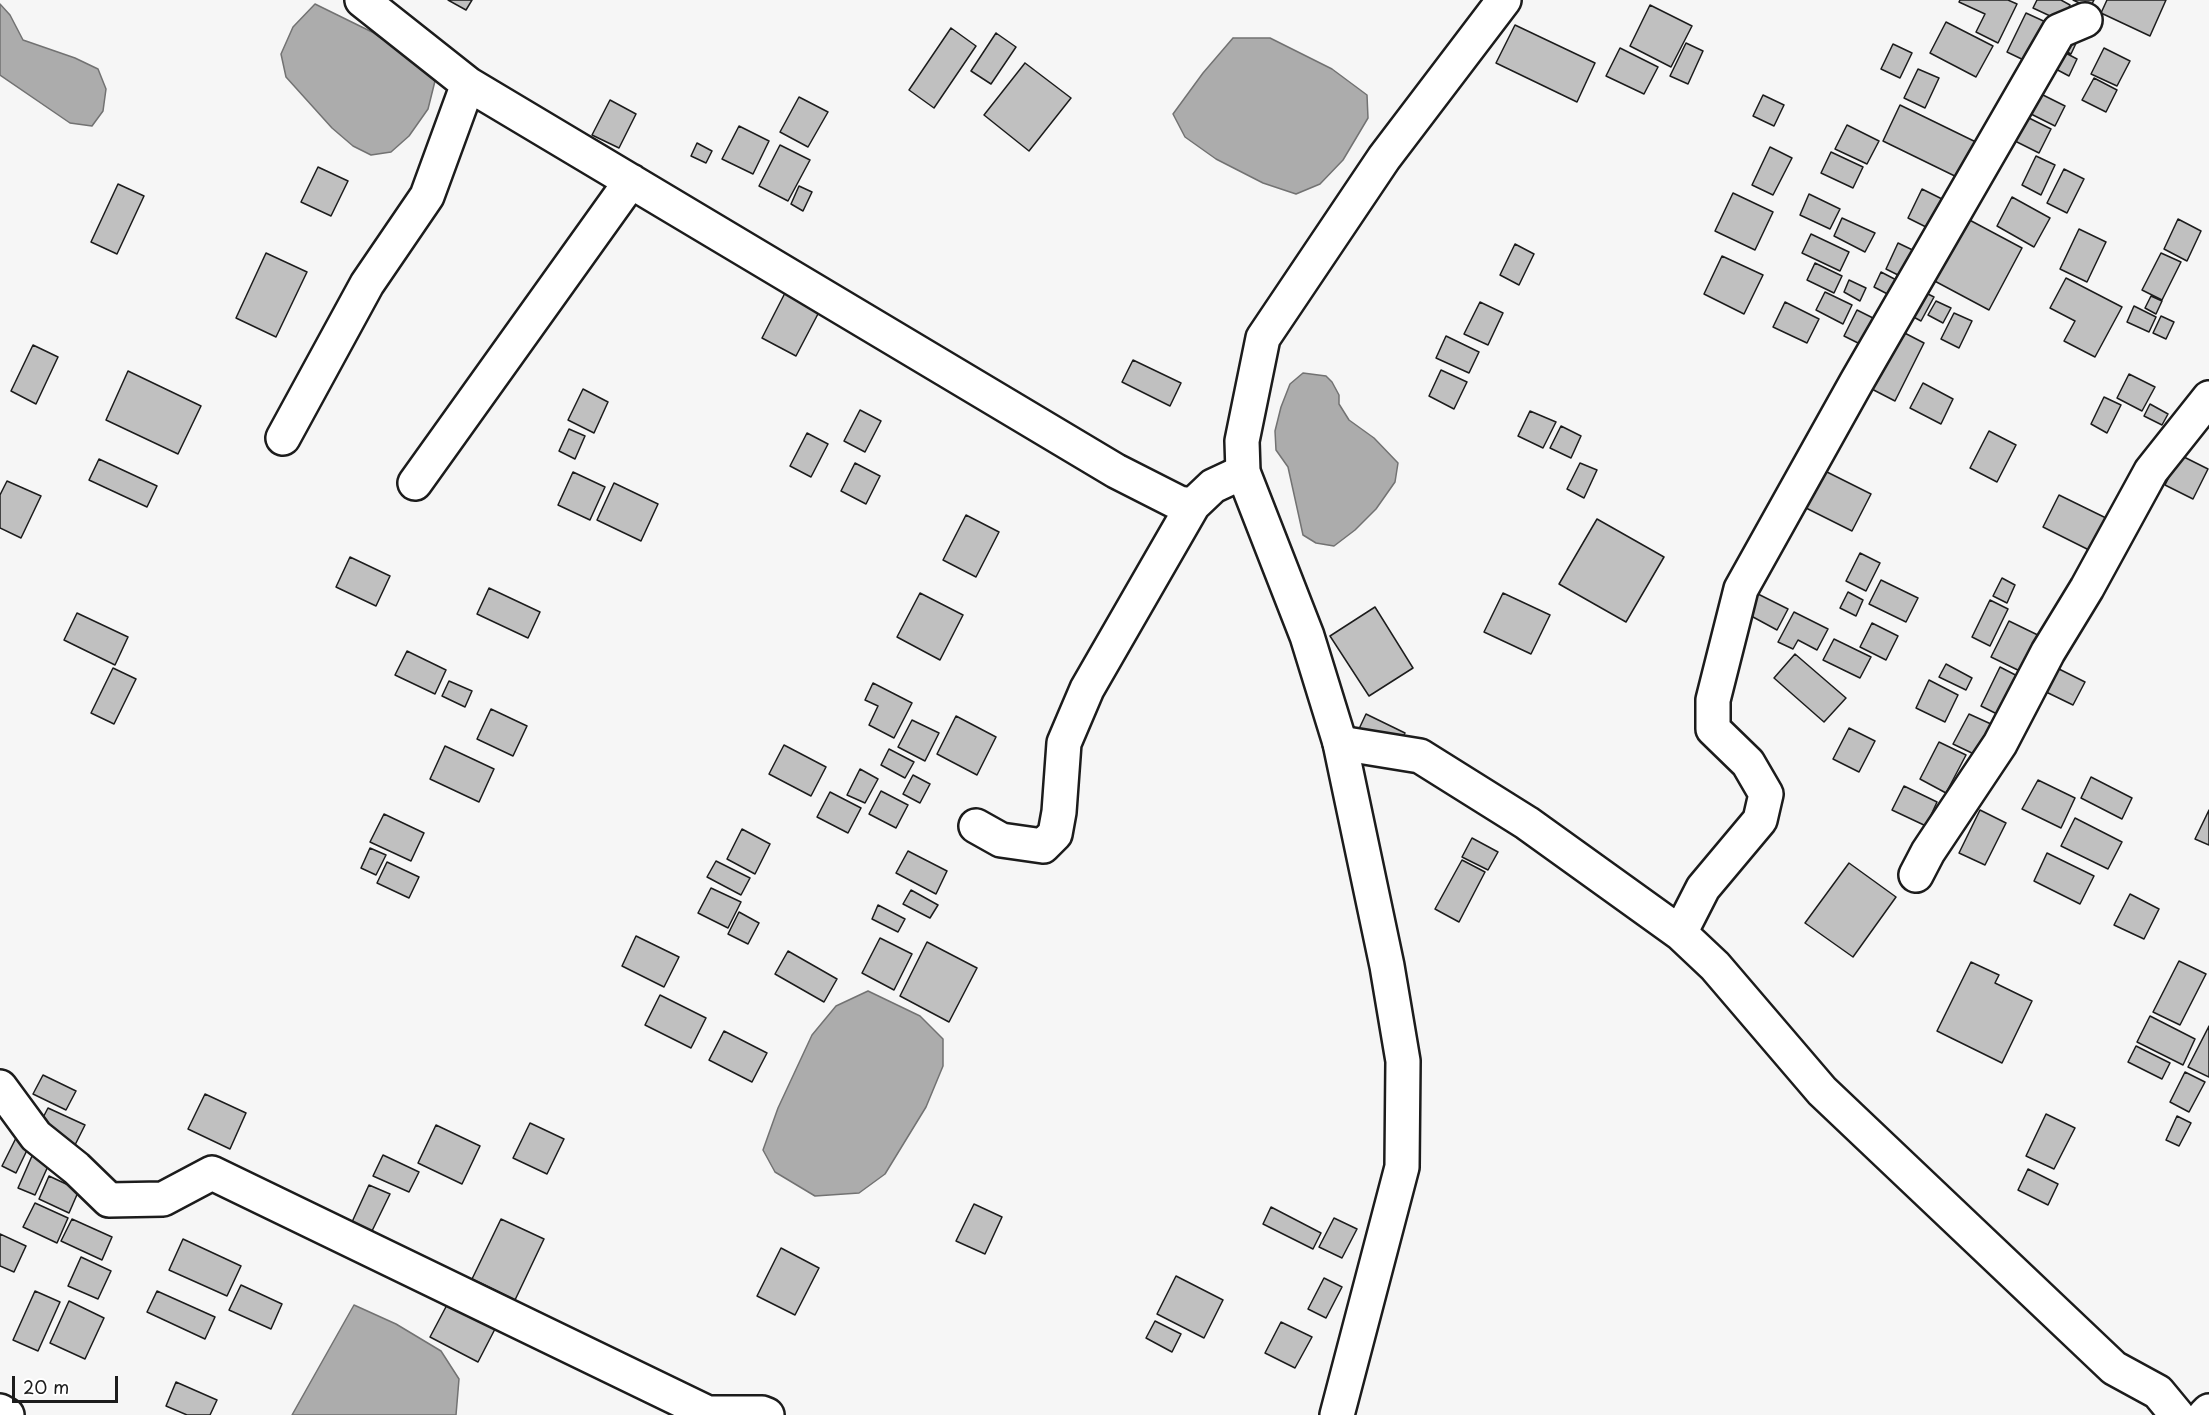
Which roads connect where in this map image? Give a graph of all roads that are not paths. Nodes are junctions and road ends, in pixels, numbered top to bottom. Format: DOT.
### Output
graph roads {
  1 [pos="362,0"];
  2 [pos="1504,0"];
  3 [pos="2085,20"];
  4 [pos="468,84"];
  5 [pos="631,181"];
  6 [pos="2209,398"];
  7 [pos="283,438"];
  8 [pos="1243,472"];
  9 [pos="415,483"];
  10 [pos="1192,505"];
  11 [pos="1340,743"];
  12 [pos="976,826"];
  13 [pos="1916,875"];
  14 [pos="1680,933"];
  15 [pos="0,1087"];
  16 [pos="0,1411"];
  17 [pos="2209,1411"];
  18 [pos="7,1415"];
  19 [pos="767,1415"];
  20 [pos="1337,1415"];
  21 [pos="2177,1415"];
  22 [pos="2205,1415"];
  1 -- 4 [label="street"];
  2 -- 8 [label="street"];
  3 -- 14 [label="street"];
  4 -- 5 [label="street"];
  4 -- 7 [label="street"];
  5 -- 9 [label="street"];
  5 -- 10 [label="street"];
  6 -- 13 [label="street"];
  8 -- 10 [label="street"];
  8 -- 11 [label="street"];
  10 -- 12 [label="street"];
  11 -- 14 [label="street"];
  11 -- 20 [label="street"];
  14 -- 21 [label="street"];
  15 -- 19 [label="street"];
  16 -- 18 [label="street"];
  17 -- 22 [label="street"];
}
